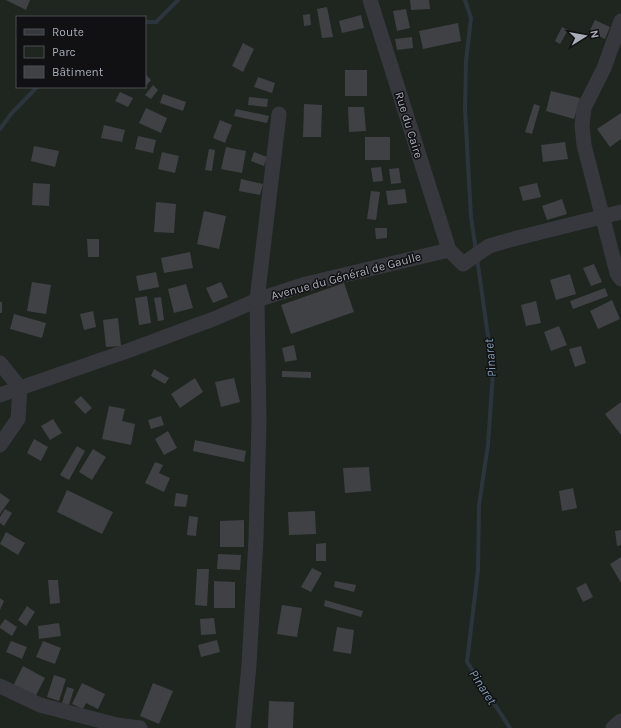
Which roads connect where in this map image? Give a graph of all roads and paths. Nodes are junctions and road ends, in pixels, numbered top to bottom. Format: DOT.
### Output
graph roads {
  1 [pos="370,0"];
  2 [pos="621,21"];
  3 [pos="279,114"];
  4 [pos="621,212"];
  5 [pos="602,216"];
  6 [pos="448,250"];
  7 [pos="621,279"];
  8 [pos="257,300"];
  9 [pos="0,363"];
  10 [pos="20,388"];
  11 [pos="0,395"];
  12 [pos="0,445"];
  13 [pos="0,686"];
  14 [pos="621,721"];
  15 [pos="140,728"];
  16 [pos="244,728"];
  17 [pos="613,728"];
  1 -- 6 [label="street, Rue du Caire"];
  2 -- 5 [label="street"];
  3 -- 8 [label="street"];
  4 -- 5 [label="street"];
  5 -- 6 [label="street"];
  5 -- 7 [label="street"];
  6 -- 8 [label="street, Avenue du Général de Gaulle"];
  8 -- 10 [label="street, Avenue du Général de Gaulle"];
  8 -- 16 [label="street"];
  9 -- 10 [label="street"];
  10 -- 11 [label="street, Avenue du Général de Gaulle"];
  10 -- 12 [label="street"];
  13 -- 15 [label="street"];
  14 -- 17 [label="street"];
}
